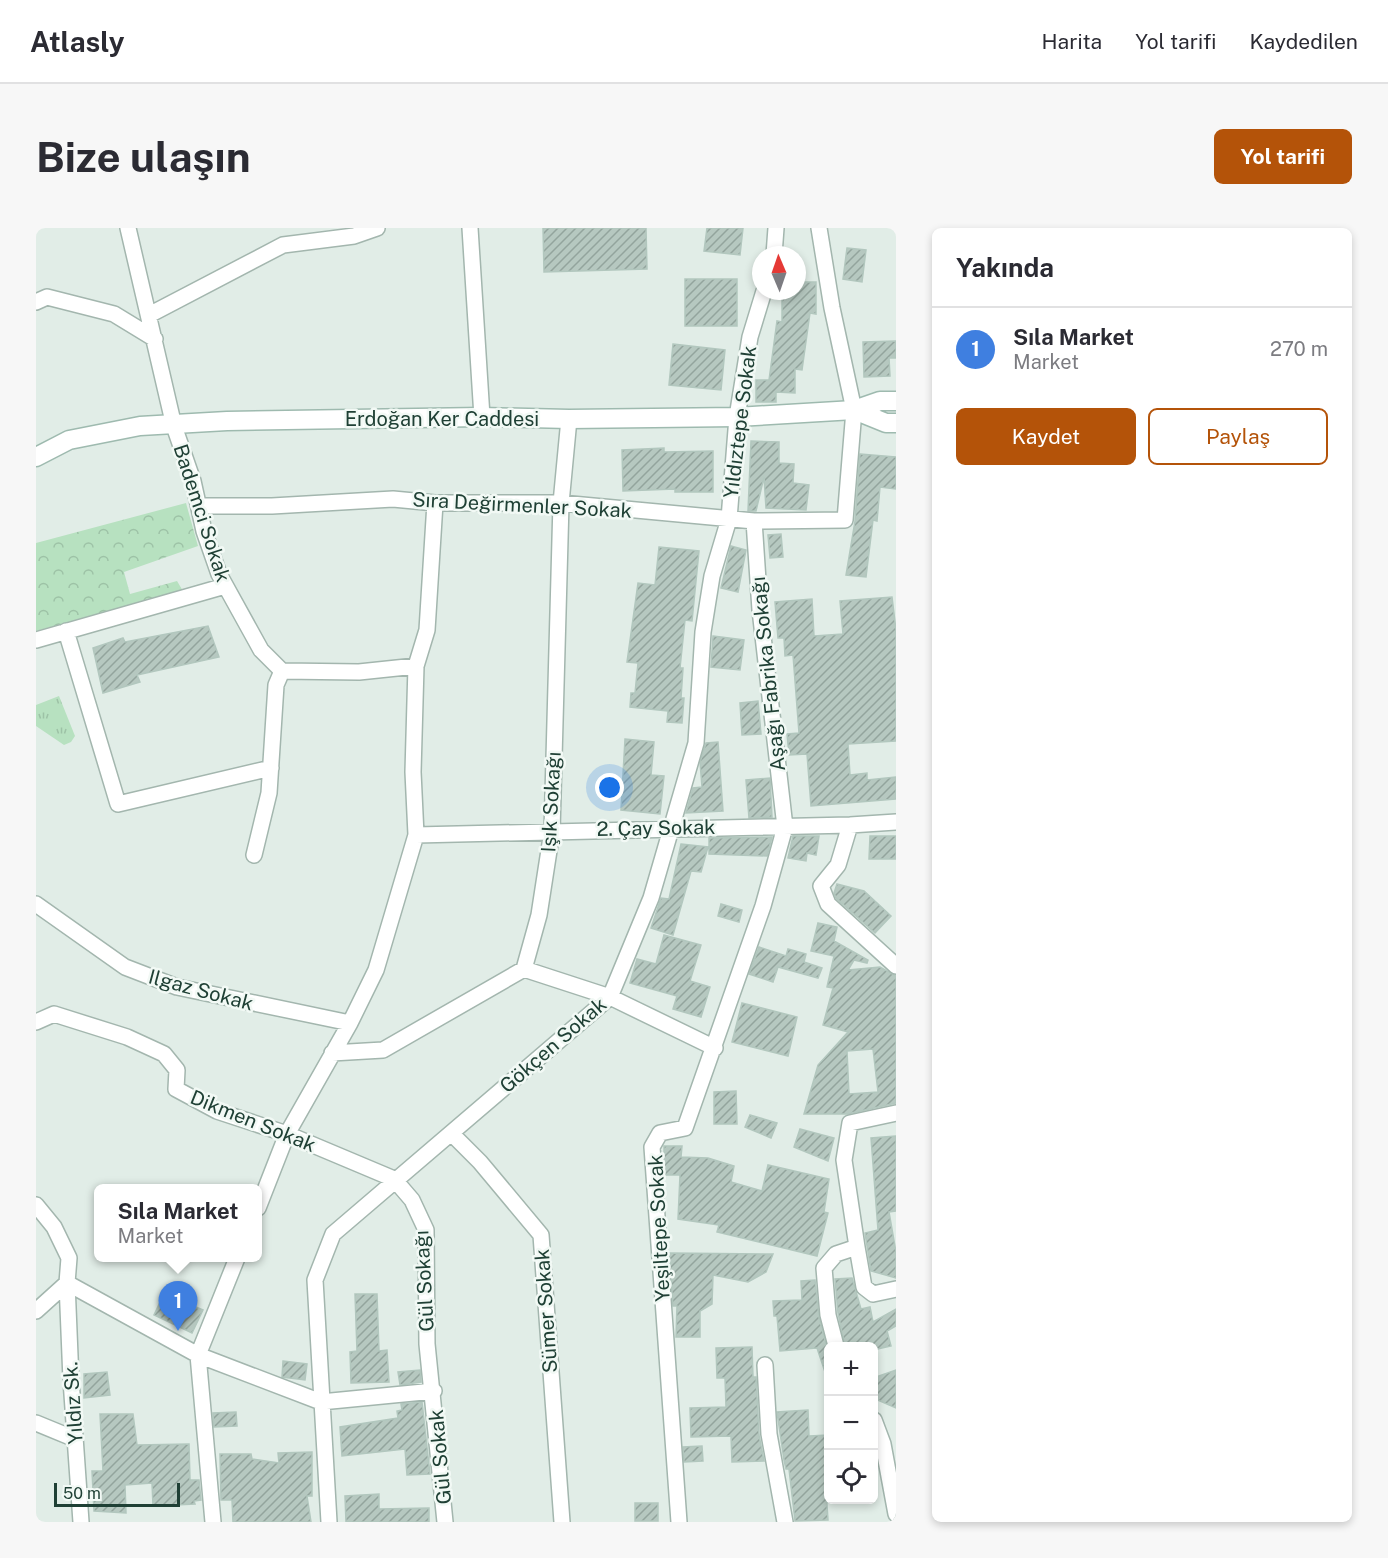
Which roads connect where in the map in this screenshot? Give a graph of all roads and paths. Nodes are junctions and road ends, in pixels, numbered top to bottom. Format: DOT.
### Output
graph roads {
  1 [pos="128,228"];
  2 [pos="377,228"];
  3 [pos="470,228"];
  4 [pos="776,228"];
  5 [pos="819,228"];
  6 [pos="775,246"];
  7 [pos="761,300"];
  8 [pos="36,302"];
  9 [pos="149,315"];
  10 [pos="155,339"];
  11 [pos="896,401"];
  12 [pos="854,410"];
  13 [pos="482,417"];
  14 [pos="737,417"];
  15 [pos="569,419"];
  16 [pos="896,423"];
  17 [pos="174,426"];
  18 [pos="36,457"];
  19 [pos="435,503"];
  20 [pos="561,503"];
  21 [pos="200,506"];
  22 [pos="729,519"];
  23 [pos="754,521"];
  24 [pos="225,586"];
  25 [pos="66,632"];
  26 [pos="36,640"];
  27 [pos="416,666"];
  28 [pos="282,671"];
  29 [pos="271,768"];
  30 [pos="896,822"];
  31 [pos="850,825"];
  32 [pos="672,827"];
  33 [pos="785,827"];
  34 [pos="552,831"];
  35 [pos="416,834"];
  36 [pos="254,855"];
  37 [pos="36,904"];
  38 [pos="896,966"];
  39 [pos="524,969"];
  40 [pos="610,997"];
  41 [pos="36,1022"];
  42 [pos="350,1023"];
  43 [pos="715,1047"];
  44 [pos="332,1053"];
  45 [pos="896,1113"];
  46 [pos="451,1133"];
  47 [pos="287,1134"];
  48 [pos="394,1179"];
  49 [pos="262,1198"];
  50 [pos="36,1205"];
  51 [pos="857,1247"];
  52 [pos="235,1262"];
  53 [pos="68,1283"];
  54 [pos="896,1289"];
  55 [pos="36,1311"];
  56 [pos="836,1342"];
  57 [pos="198,1355"];
  58 [pos="765,1365"];
  59 [pos="434,1391"];
  60 [pos="321,1402"];
  61 [pos="36,1423"];
  62 [pos="878,1432"];
  63 [pos="75,1439"];
  64 [pos="896,1514"];
  65 [pos="81,1522"];
  66 [pos="213,1522"];
  67 [pos="329,1522"];
  68 [pos="446,1522"];
  69 [pos="562,1522"];
  70 [pos="679,1522"];
  71 [pos="785,1522"];
  1 -- 9 [label="street, Bademci Sokak"];
  2 -- 9 [label="street"];
  3 -- 13 [label="street"];
  4 -- 6 [label="street"];
  5 -- 12 [label="street"];
  7 -- 14 [label="street, Yıldıztepe Sokak"];
  8 -- 10 [label="street"];
  9 -- 10 [label="street, Bademci Sokak"];
  10 -- 17 [label="street, Bademci Sokak"];
  11 -- 12 [label="main road, Erdoğan Ker Caddesi"];
  12 -- 14 [label="main road, Erdoğan Ker Caddesi"];
  12 -- 16 [label="main road, Erdoğan Ker Caddesi"];
  12 -- 23 [label="street, Sıra Değirmenler Sokak"];
  13 -- 15 [label="main road, Erdoğan Ker Caddesi"];
  13 -- 17 [label="main road, Erdoğan Ker Caddesi"];
  14 -- 15 [label="main road, Erdoğan Ker Caddesi"];
  14 -- 22 [label="street, Yıldıztepe Sokak"];
  15 -- 20 [label="street, Işık Sokağı"];
  17 -- 18 [label="main road, Erdoğan Ker Caddesi"];
  17 -- 21 [label="street, Bademci Sokak"];
  19 -- 20 [label="street, Sıra Değirmenler Sokak"];
  19 -- 21 [label="street, Sıra Değirmenler Sokak"];
  19 -- 27 [label="street"];
  20 -- 22 [label="street, Sıra Değirmenler Sokak"];
  20 -- 34 [label="street, Işık Sokağı"];
  21 -- 24 [label="street, Bademci Sokak"];
  22 -- 23 [label="street, Sıra Değirmenler Sokak"];
  22 -- 32 [label="street, Gökçen Sokak"];
  23 -- 33 [label="street, Aşağı Fabrika Sokağı"];
  24 -- 25 [label="street"];
  24 -- 28 [label="street, Bademci Sokak"];
  25 -- 26 [label="street"];
  25 -- 29 [label="street"];
  27 -- 28 [label="street"];
  27 -- 35 [label="street"];
  28 -- 29 [label="street"];
  29 -- 36 [label="street"];
  30 -- 31 [label="street, 2. Çay Sokak"];
  31 -- 33 [label="street, 2. Çay Sokak"];
  31 -- 38 [label="street"];
  32 -- 33 [label="street, 2. Çay Sokak"];
  32 -- 34 [label="street, 2. Çay Sokak"];
  32 -- 40 [label="street, Gökçen Sokak"];
  33 -- 43 [label="street, Yeşiltepe Sokak"];
  34 -- 35 [label="street, 2. Çay Sokak"];
  34 -- 39 [label="street, Işık Sokağı"];
  35 -- 42 [label="street"];
  37 -- 42 [label="street, Ilgaz Sokak"];
  39 -- 40 [label="street"];
  39 -- 44 [label="street"];
  40 -- 43 [label="street"];
  40 -- 46 [label="street, Gökçen Sokak"];
  41 -- 47 [label="street, Dikmen Sokak"];
  42 -- 44 [label="street"];
  43 -- 70 [label="street, Yeşiltepe Sokak"];
  44 -- 47 [label="street"];
  45 -- 51 [label="street"];
  46 -- 48 [label="street, Gökçen Sokak"];
  46 -- 69 [label="street, Sümer Sokak"];
  47 -- 48 [label="street, Dikmen Sokak"];
  47 -- 49 [label="street"];
  48 -- 59 [label="street, Gül Sokağı"];
  48 -- 60 [label="street, Gökçen Sokak"];
  50 -- 53 [label="street, Yıldız Sk."];
  51 -- 54 [label="street"];
  51 -- 56 [label="street"];
  52 -- 57 [label="street"];
  53 -- 55 [label="street"];
  53 -- 57 [label="street"];
  53 -- 63 [label="street, Yıldız Sk."];
  57 -- 60 [label="street"];
  57 -- 66 [label="street"];
  58 -- 71 [label="street"];
  59 -- 60 [label="street"];
  59 -- 68 [label="street, Gül Sokak"];
  60 -- 67 [label="street, Gökçen Sokak"];
  61 -- 63 [label="street"];
  62 -- 64 [label="street"];
  63 -- 65 [label="street, Yıldız Sk."];
}
